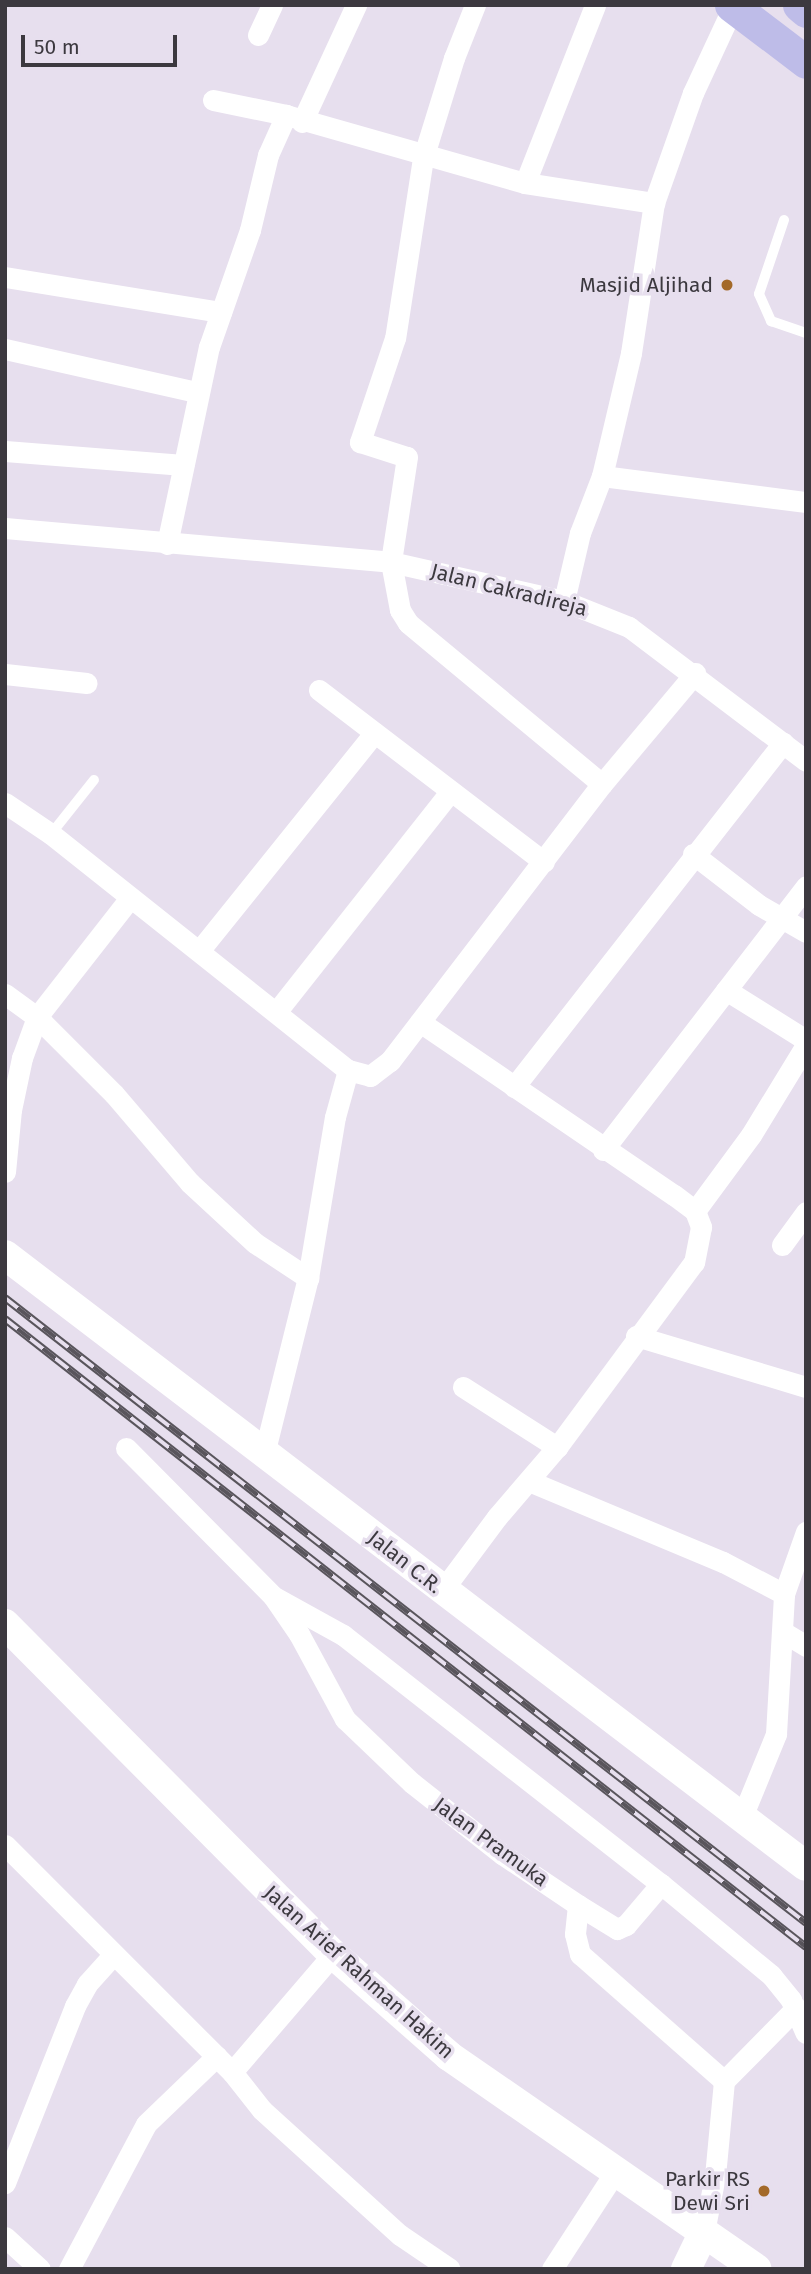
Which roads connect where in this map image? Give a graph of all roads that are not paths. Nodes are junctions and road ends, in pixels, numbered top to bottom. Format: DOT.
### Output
graph roads {
  1 [pos="272,5"];
  2 [pos="356,5"];
  3 [pos="475,5"];
  4 [pos="595,5"];
  5 [pos="799,5"];
  6 [pos="732,6"];
  7 [pos="806,11"];
  8 [pos="258,35"];
  9 [pos="806,62"];
  10 [pos="213,100"];
  11 [pos="294,118"];
  12 [pos="423,158"];
  13 [pos="525,183"];
  14 [pos="654,203"];
  15 [pos="784,220"];
  16 [pos="5,277"];
  17 [pos="221,312"];
  18 [pos="806,333"];
  19 [pos="5,349"];
  20 [pos="197,391"];
  21 [pos="5,451"];
  22 [pos="183,465"];
  23 [pos="602,476"];
  24 [pos="806,502"];
  25 [pos="5,528"];
  26 [pos="167,544"];
  27 [pos="391,562"];
  28 [pos="564,601"];
  29 [pos="695,673"];
  30 [pos="5,674"];
  31 [pos="87,683"];
  32 [pos="319,690"];
  33 [pos="373,733"];
  34 [pos="783,743"];
  35 [pos="806,761"];
  36 [pos="94,780"];
  37 [pos="602,784"];
  38 [pos="452,791"];
  39 [pos="5,803"];
  40 [pos="51,834"];
  41 [pos="693,854"];
  42 [pos="544,862"];
  43 [pos="806,886"];
  44 [pos="130,898"];
  45 [pos="782,918"];
  46 [pos="806,932"];
  47 [pos="199,951"];
  48 [pos="726,990"];
  49 [pos="5,994"];
  50 [pos="277,1011"];
  51 [pos="37,1017"];
  52 [pos="420,1022"];
  53 [pos="806,1040"];
  54 [pos="806,1045"];
  55 [pos="348,1070"];
  56 [pos="514,1087"];
  57 [pos="603,1150"];
  58 [pos="5,1172"];
  59 [pos="695,1211"];
  60 [pos="806,1212"];
  61 [pos="782,1245"];
  62 [pos="5,1255"];
  63 [pos="308,1278"];
  64 [pos="636,1336"];
  65 [pos="463,1387"];
  66 [pos="806,1387"];
  67 [pos="557,1447"];
  68 [pos="127,1448"];
  69 [pos="264,1454"];
  70 [pos="530,1481"];
  71 [pos="806,1532"];
  72 [pos="442,1591"];
  73 [pos="784,1594"];
  74 [pos="273,1596"];
  75 [pos="5,1624"];
  76 [pos="783,1632"];
  77 [pos="806,1646"];
  78 [pos="742,1817"];
  79 [pos="5,1845"];
  80 [pos="806,1867"];
  81 [pos="661,1884"];
  82 [pos="578,1905"];
  83 [pos="114,1954"];
  84 [pos="333,1954"];
  85 [pos="796,2008"];
  86 [pos="806,2033"];
  87 [pos="217,2056"];
  88 [pos="232,2072"];
  89 [pos="724,2081"];
  90 [pos="615,2172"];
  91 [pos="5,2183"];
  92 [pos="704,2232"];
  93 [pos="5,2237"];
  94 [pos="40,2269"];
  95 [pos="69,2269"];
  96 [pos="450,2269"];
  97 [pos="552,2269"];
  98 [pos="686,2269"];
  99 [pos="757,2269"];
  1 -- 8 [label="street"];
  2 -- 11 [label="street"];
  3 -- 12 [label="street"];
  4 -- 13 [label="street"];
  5 -- 7 [label="main road"];
  6 -- 9 [label="main road"];
  6 -- 14 [label="street"];
  10 -- 11 [label="street"];
  11 -- 12 [label="street"];
  11 -- 17 [label="street"];
  12 -- 13 [label="street"];
  12 -- 27 [label="street"];
  13 -- 14 [label="street"];
  14 -- 23 [label="street"];
  15 -- 18 [label="lane"];
  16 -- 17 [label="street"];
  17 -- 20 [label="street"];
  19 -- 20 [label="street"];
  20 -- 22 [label="street"];
  21 -- 22 [label="street"];
  22 -- 26 [label="street"];
  23 -- 24 [label="street"];
  23 -- 28 [label="street"];
  25 -- 26 [label="street, Jalan Cakradireja"];
  26 -- 27 [label="street, Jalan Cakradireja"];
  27 -- 28 [label="street, Jalan Cakradireja"];
  27 -- 37 [label="street"];
  28 -- 29 [label="street, Jalan Cakradireja"];
  29 -- 34 [label="street, Jalan Cakradireja"];
  29 -- 37 [label="street"];
  30 -- 31 [label="street"];
  32 -- 33 [label="street"];
  33 -- 38 [label="street"];
  33 -- 47 [label="street"];
  34 -- 35 [label="street, Jalan Cakradireja"];
  34 -- 41 [label="street"];
  36 -- 40 [label="lane"];
  37 -- 42 [label="street"];
  38 -- 42 [label="street"];
  38 -- 50 [label="street"];
  39 -- 40 [label="street"];
  40 -- 44 [label="street"];
  41 -- 45 [label="street"];
  41 -- 56 [label="street"];
  42 -- 52 [label="street"];
  43 -- 45 [label="street"];
  44 -- 47 [label="street"];
  44 -- 51 [label="street"];
  45 -- 46 [label="street"];
  45 -- 48 [label="street"];
  47 -- 50 [label="street"];
  48 -- 53 [label="street"];
  48 -- 57 [label="street"];
  49 -- 51 [label="street"];
  50 -- 55 [label="street"];
  51 -- 58 [label="street"];
  51 -- 63 [label="street"];
  52 -- 55 [label="street"];
  52 -- 56 [label="street"];
  54 -- 59 [label="street"];
  55 -- 63 [label="street"];
  56 -- 57 [label="street"];
  57 -- 59 [label="street"];
  59 -- 64 [label="street"];
  60 -- 61 [label="street"];
  62 -- 69 [label="street, Jalan C.R."];
  63 -- 69 [label="street"];
  64 -- 66 [label="street"];
  64 -- 67 [label="street"];
  65 -- 67 [label="street"];
  67 -- 70 [label="street"];
  68 -- 74 [label="street, Jalan Pramuka"];
  69 -- 72 [label="street, Jalan C.R."];
  70 -- 72 [label="street"];
  70 -- 73 [label="street"];
  71 -- 73 [label="street"];
  72 -- 78 [label="street, Jalan C.R."];
  73 -- 76 [label="street"];
  74 -- 81 [label="street"];
  74 -- 82 [label="street, Jalan Pramuka"];
  75 -- 84 [label="street, Jalan Arief Rahman Hakim"];
  76 -- 77 [label="street"];
  76 -- 78 [label="street"];
  78 -- 80 [label="street, Jalan C.R."];
  79 -- 83 [label="street"];
  81 -- 82 [label="street, Jalan Pramuka"];
  81 -- 85 [label="street"];
  82 -- 89 [label="street"];
  83 -- 87 [label="street"];
  83 -- 91 [label="street"];
  84 -- 88 [label="street"];
  84 -- 90 [label="street, Jalan Arief Rahman Hakim"];
  85 -- 86 [label="street"];
  85 -- 89 [label="street"];
  87 -- 88 [label="street"];
  87 -- 95 [label="street"];
  88 -- 96 [label="street"];
  89 -- 92 [label="street"];
  90 -- 92 [label="street, Jalan Arief Rahman Hakim"];
  90 -- 97 [label="street"];
  92 -- 98 [label="street"];
  92 -- 99 [label="street, Jalan Arief Rahman Hakim"];
  93 -- 94 [label="street"];
}
